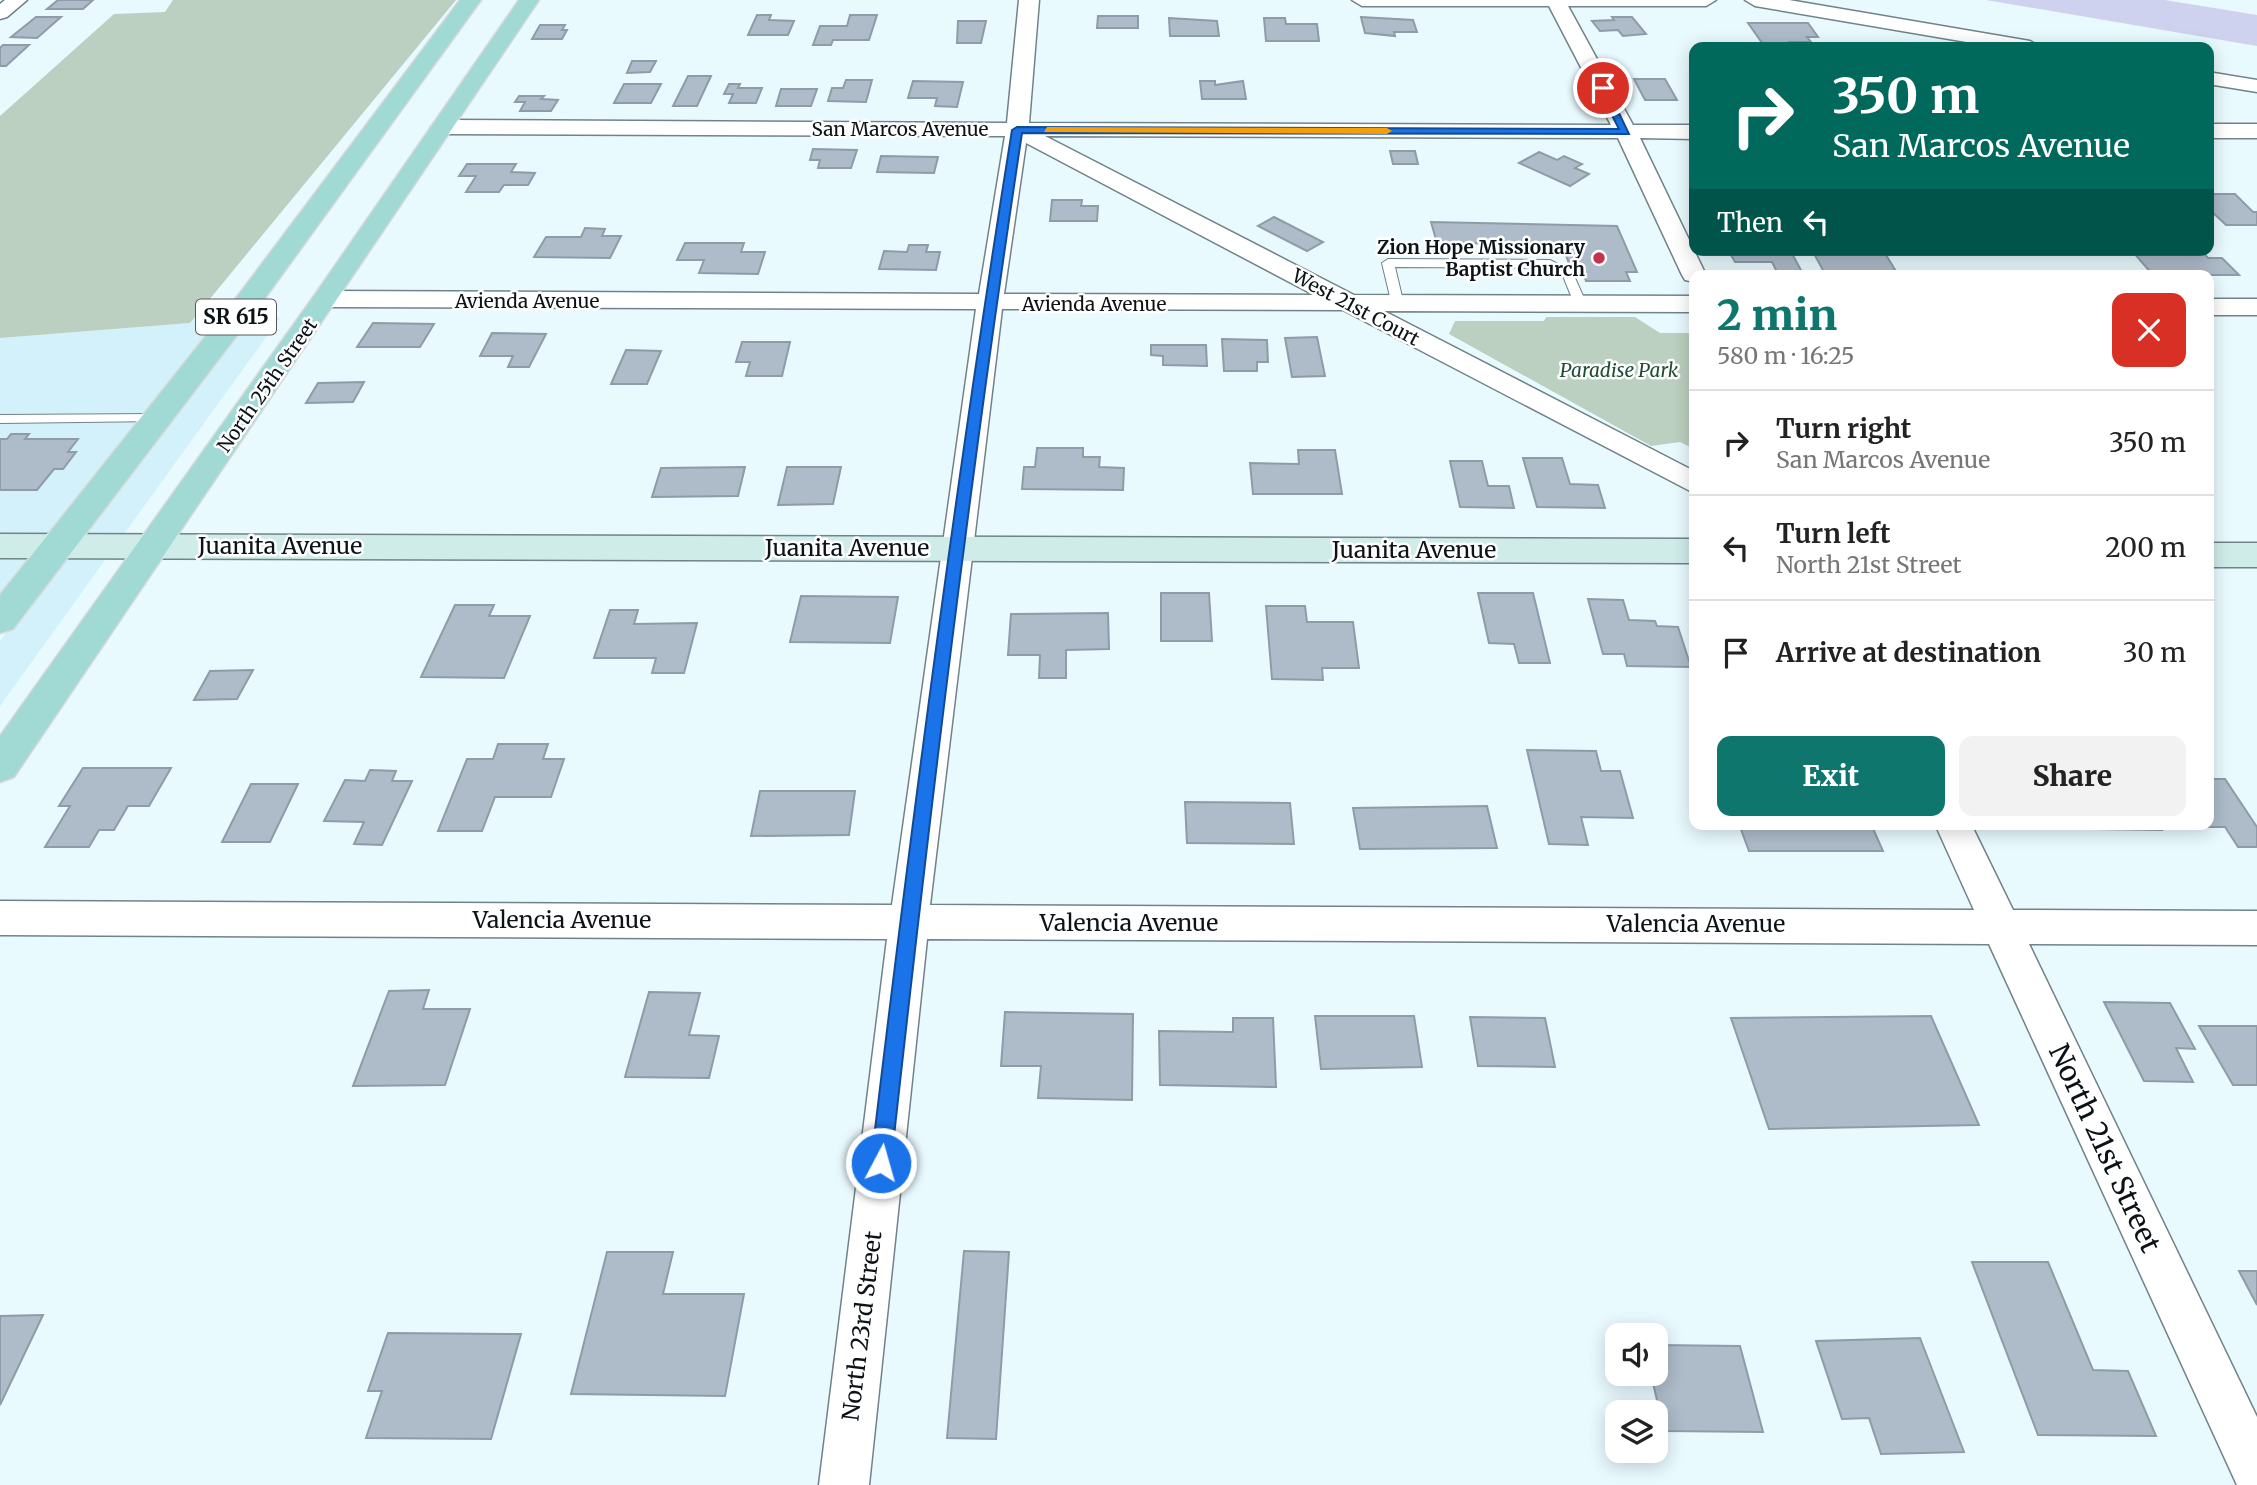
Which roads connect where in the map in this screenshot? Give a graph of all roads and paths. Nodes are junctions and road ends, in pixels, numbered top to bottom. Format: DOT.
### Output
graph roads {
  1 [pos="17,0"];
  2 [pos="471,0"];
  3 [pos="529,0"];
  4 [pos="1029,0"];
  5 [pos="1362,0"];
  6 [pos="1706,0"];
  7 [pos="1755,0"];
  8 [pos="1556,1"];
  9 [pos="0,13"];
  10 [pos="2001,42"];
  11 [pos="2214,79"];
  12 [pos="411,85"];
  13 [pos="2257,86"];
  14 [pos="426,123"];
  15 [pos="1017,130"];
  16 [pos="2218,131"];
  17 [pos="1626,132"];
  18 [pos="1689,132"];
  19 [pos="2252,140"];
  20 [pos="397,148"];
  21 [pos="1692,270"];
  22 [pos="326,299"];
  23 [pos="990,303"];
  24 [pos="1689,304"];
  25 [pos="1351,305"];
  26 [pos="1398,305"];
  27 [pos="1581,305"];
  28 [pos="2214,307"];
  29 [pos="2257,307"];
  30 [pos="157,418"];
  31 [pos="0,419"];
  32 [pos="1689,481"];
  33 [pos="0,545"];
  34 [pos="56,545"];
  35 [pos="155,545"];
  36 [pos="958,549"];
  37 [pos="1689,551"];
  38 [pos="2214,555"];
  39 [pos="2257,555"];
  40 [pos="0,620"];
  41 [pos="0,766"];
  42 [pos="1957,830"];
  43 [pos="0,918"];
  44 [pos="908,922"];
  45 [pos="2001,925"];
  46 [pos="2257,928"];
  47 [pos="2257,1472"];
  48 [pos="844,1485"];
  1 -- 9 [label="street"];
  2 -- 12 [label="main road, North 25th Street / SR 615"];
  3 -- 14 [label="main road, North 25th Street / SR 615"];
  4 -- 15 [label="street, North 23rd Street"];
  5 -- 8 [label="street"];
  6 -- 8 [label="street"];
  7 -- 10 [label="street"];
  8 -- 17 [label="street"];
  11 -- 13 [label="street"];
  12 -- 14 [label="main road"];
  12 -- 20 [label="main road, North 25th Street / SR 615"];
  14 -- 15 [label="street, San Marcos Avenue"];
  14 -- 20 [label="main road, North 25th Street / SR 615"];
  15 -- 17 [label="street, San Marcos Avenue"];
  15 -- 23 [label="street, North 23rd Street"];
  15 -- 25 [label="street, West 21st Court"];
  16 -- 19 [label="street"];
  17 -- 18 [label="street, San Marcos Avenue"];
  17 -- 21 [label="street"];
  20 -- 22 [label="main road, North 25th Street / SR 615"];
  20 -- 30 [label="main road, North 25th Street / SR 615"];
  22 -- 23 [label="street, Avienda Avenue"];
  22 -- 35 [label="main road, North 25th Street / SR 615"];
  23 -- 25 [label="street, Avienda Avenue"];
  23 -- 36 [label="street, North 23rd Street"];
  24 -- 27 [label="street, Avienda Avenue"];
  25 -- 26 [label="street, Avienda Avenue"];
  25 -- 32 [label="street, West 21st Court"];
  26 -- 27 [label="street, Avienda Avenue"];
  26 -- 27 [label="lane"];
  28 -- 29 [label="street"];
  30 -- 31 [label="lane"];
  30 -- 34 [label="main road, North 25th Street / SR 615"];
  33 -- 34 [label="street, Juanita Avenue"];
  34 -- 35 [label="street, Juanita Avenue"];
  34 -- 40 [label="main road, North 25th Street / SR 615"];
  35 -- 36 [label="street, Juanita Avenue"];
  35 -- 41 [label="main road, North 25th Street / SR 615"];
  36 -- 37 [label="street, Juanita Avenue"];
  36 -- 44 [label="street, North 23rd Street"];
  38 -- 39 [label="street"];
  42 -- 45 [label="street, North 21st Street"];
  43 -- 44 [label="street, Valencia Avenue"];
  44 -- 45 [label="street, Valencia Avenue"];
  44 -- 48 [label="street, North 23rd Street"];
  45 -- 46 [label="street, Valencia Avenue"];
  45 -- 47 [label="street, North 21st Street"];
}
